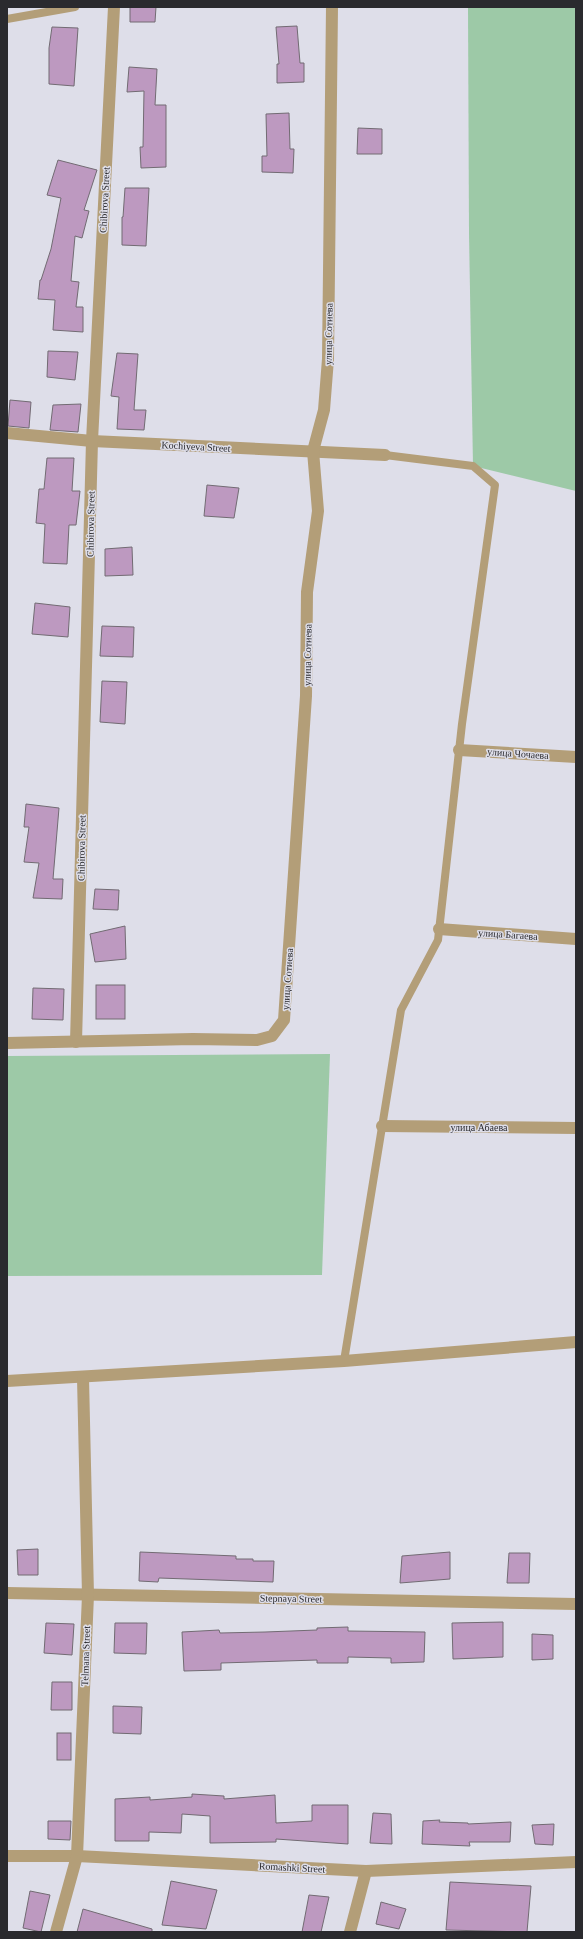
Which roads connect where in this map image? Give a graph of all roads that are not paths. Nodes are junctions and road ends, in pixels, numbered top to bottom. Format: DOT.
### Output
graph roads {
  1 [pos="74,7"];
  2 [pos="114,7"];
  3 [pos="332,7"];
  4 [pos="7,19"];
  5 [pos="7,433"];
  6 [pos="92,441"];
  7 [pos="313,452"];
  8 [pos="385,455"];
  9 [pos="459,750"];
  10 [pos="576,757"];
  11 [pos="439,929"];
  12 [pos="576,938"];
  13 [pos="76,1042"];
  14 [pos="7,1043"];
  15 [pos="382,1126"];
  16 [pos="576,1128"];
  17 [pos="576,1342"];
  18 [pos="344,1362"];
  19 [pos="83,1378"];
  20 [pos="7,1381"];
  21 [pos="7,1593"];
  22 [pos="88,1595"];
  23 [pos="576,1604"];
  24 [pos="7,1856"];
  25 [pos="77,1856"];
  26 [pos="576,1862"];
  27 [pos="366,1871"];
  28 [pos="56,1932"];
  29 [pos="350,1932"];
  1 -- 4 [label="lane"];
  2 -- 6 [label="street, Chibirova Street"];
  3 -- 7 [label="street, улица Сотиева"];
  5 -- 6 [label="street, Kochiyeva Street"];
  6 -- 7 [label="street, Kochiyeva Street"];
  6 -- 13 [label="street, Chibirova Street"];
  7 -- 8 [label="street, Kochiyeva Street"];
  7 -- 13 [label="street, улица Сотиева"];
  8 -- 9 [label="lane"];
  9 -- 10 [label="street, улица Чочаева"];
  9 -- 11 [label="lane"];
  11 -- 12 [label="street, улица Багаева"];
  11 -- 15 [label="lane"];
  13 -- 14 [label="street, улица Сотиева"];
  15 -- 16 [label="street, улица Абаева"];
  15 -- 18 [label="lane"];
  17 -- 18 [label="street"];
  18 -- 19 [label="street"];
  19 -- 20 [label="street"];
  19 -- 22 [label="street, Telmana Street"];
  21 -- 22 [label="street, Stepnaya Street"];
  22 -- 23 [label="street, Stepnaya Street"];
  22 -- 25 [label="street, Telmana Street"];
  24 -- 25 [label="street, Romashki Street"];
  25 -- 27 [label="street, Romashki Street"];
  25 -- 28 [label="street, Telmana Street"];
  26 -- 27 [label="street, Romashki Street"];
  27 -- 29 [label="street"];
}
